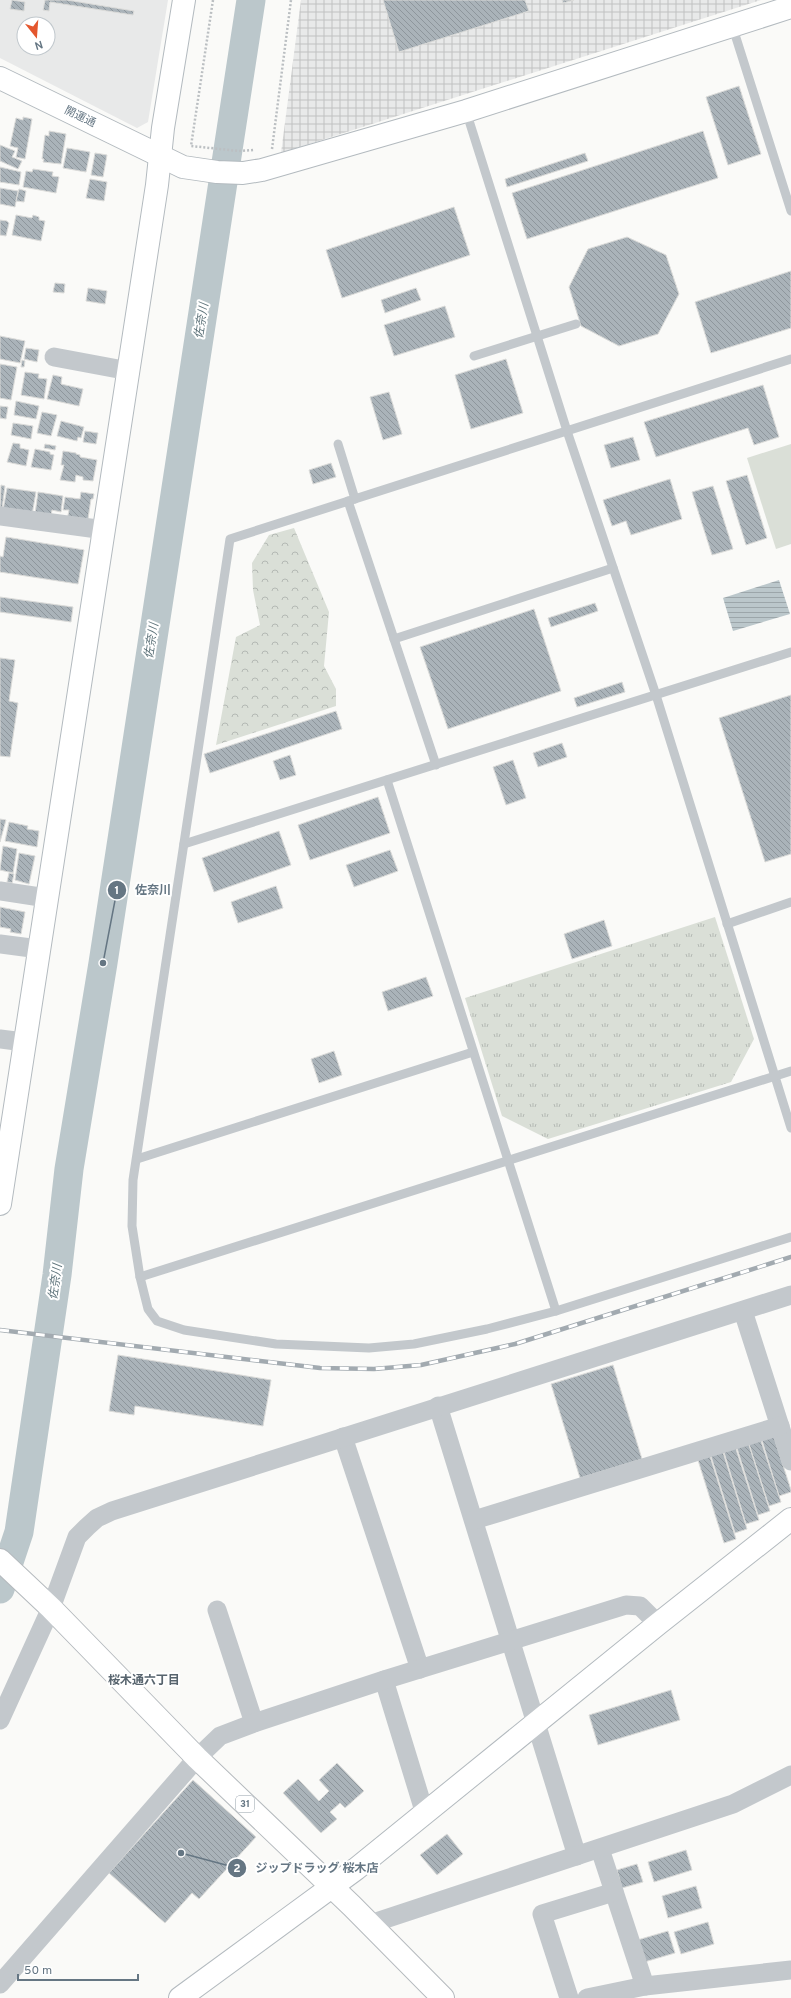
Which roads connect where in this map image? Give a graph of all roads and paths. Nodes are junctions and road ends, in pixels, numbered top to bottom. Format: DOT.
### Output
graph roads {
  1 [pos="184,0"];
  2 [pos="213,0"];
  3 [pos="291,0"];
  4 [pos="791,7"];
  5 [pos="732,25"];
  6 [pos="0,78"];
  7 [pos="466,111"];
  8 [pos="160,155"];
  9 [pos="262,157"];
  10 [pos="787,186"];
  11 [pos="791,211"];
  12 [pos="576,324"];
  13 [pos="537,336"];
  14 [pos="474,356"];
  15 [pos="54,357"];
  16 [pos="791,360"];
  17 [pos="129,371"];
  18 [pos="567,431"];
  19 [pos="338,444"];
  20 [pos="352,500"];
  21 [pos="0,516"];
  22 [pos="105,530"];
  23 [pos="613,568"];
  24 [pos="394,639"];
  25 [pos="791,652"];
  26 [pos="656,694"];
  27 [pos="436,765"];
  28 [pos="387,780"];
  29 [pos="184,844"];
  30 [pos="0,891"];
  31 [pos="47,898"];
  32 [pos="791,902"];
  33 [pos="727,924"];
  34 [pos="0,944"];
  35 [pos="39,949"];
  36 [pos="0,1039"];
  37 [pos="24,1042"];
  38 [pos="473,1052"];
  39 [pos="791,1070"];
  40 [pos="775,1076"];
  41 [pos="791,1128"];
  42 [pos="5,1133"];
  43 [pos="137,1159"];
  44 [pos="509,1159"];
  45 [pos="0,1204"];
  46 [pos="791,1237"];
  47 [pos="140,1277"];
  48 [pos="791,1295"];
  49 [pos="743,1310"];
  50 [pos="556,1311"];
  51 [pos="438,1406"];
  52 [pos="780,1426"];
  53 [pos="344,1437"];
  54 [pos="791,1461"];
  55 [pos="791,1519"];
  56 [pos="474,1520"];
  57 [pos="0,1560"];
  58 [pos="51,1608"];
  59 [pos="217,1610"];
  60 [pos="658,1624"];
  61 [pos="511,1640"];
  62 [pos="420,1669"];
  63 [pos="384,1680"];
  64 [pos="0,1720"];
  65 [pos="254,1723"];
  66 [pos="537,1724"];
  67 [pos="197,1758"];
  68 [pos="791,1775"];
  69 [pos="425,1814"];
  70 [pos="600,1849"];
  71 [pos="578,1856"];
  72 [pos="331,1888"];
  73 [pos="614,1892"];
  74 [pos="370,1924"];
  75 [pos="791,1970"];
  76 [pos="0,1984"];
  77 [pos="645,1986"];
  78 [pos="180,1998"];
  79 [pos="443,1998"];
  80 [pos="569,1998"];
  81 [pos="587,1998"];
  1 -- 8 [label="street"];
  2 -- 9 [label="path"];
  3 -- 9 [label="path"];
  4 -- 5 [label="street, 開運通"];
  5 -- 7 [label="street, 開運通"];
  5 -- 10 [label="lane"];
  6 -- 8 [label="street, 開運通"];
  7 -- 9 [label="street, 開運通"];
  7 -- 13 [label="lane"];
  8 -- 9 [label="street, 開運通"];
  8 -- 17 [label="street"];
  10 -- 11 [label="lane"];
  12 -- 13 [label="lane"];
  13 -- 14 [label="lane"];
  13 -- 18 [label="lane"];
  15 -- 17 [label="street"];
  16 -- 18 [label="lane"];
  17 -- 22 [label="street"];
  18 -- 20 [label="lane"];
  18 -- 23 [label="lane"];
  19 -- 20 [label="lane"];
  20 -- 24 [label="lane"];
  20 -- 29 [label="lane"];
  21 -- 22 [label="street"];
  22 -- 31 [label="street"];
  23 -- 24 [label="lane"];
  23 -- 26 [label="lane"];
  24 -- 27 [label="lane"];
  25 -- 26 [label="lane"];
  26 -- 27 [label="lane"];
  26 -- 33 [label="lane"];
  27 -- 28 [label="lane"];
  28 -- 29 [label="lane"];
  28 -- 38 [label="lane"];
  29 -- 43 [label="lane"];
  30 -- 31 [label="street"];
  31 -- 35 [label="street"];
  32 -- 33 [label="lane"];
  33 -- 40 [label="lane"];
  34 -- 35 [label="street"];
  35 -- 37 [label="street"];
  36 -- 37 [label="street"];
  37 -- 42 [label="street"];
  38 -- 43 [label="lane"];
  38 -- 44 [label="lane"];
  39 -- 40 [label="lane"];
  40 -- 41 [label="lane"];
  40 -- 44 [label="lane"];
  42 -- 45 [label="street"];
  43 -- 47 [label="lane"];
  44 -- 47 [label="lane"];
  44 -- 50 [label="lane"];
  46 -- 50 [label="lane"];
  47 -- 50 [label="lane"];
  48 -- 49 [label="street"];
  49 -- 51 [label="street"];
  49 -- 52 [label="street"];
  51 -- 53 [label="street"];
  51 -- 56 [label="street"];
  52 -- 54 [label="street"];
  52 -- 56 [label="street"];
  53 -- 58 [label="street"];
  53 -- 62 [label="street"];
  55 -- 60 [label="street"];
  56 -- 61 [label="street"];
  57 -- 58 [label="street, 31"];
  58 -- 64 [label="street"];
  58 -- 67 [label="street, 31"];
  59 -- 65 [label="street"];
  60 -- 61 [label="street"];
  60 -- 66 [label="street"];
  61 -- 62 [label="street"];
  61 -- 66 [label="street"];
  62 -- 63 [label="street"];
  63 -- 65 [label="street"];
  63 -- 69 [label="street"];
  65 -- 67 [label="street"];
  66 -- 69 [label="street"];
  66 -- 71 [label="street"];
  67 -- 72 [label="street, 31"];
  67 -- 76 [label="street"];
  68 -- 70 [label="street"];
  69 -- 72 [label="street"];
  70 -- 71 [label="street"];
  70 -- 73 [label="street"];
  71 -- 74 [label="street"];
  72 -- 74 [label="street, 31"];
  72 -- 78 [label="street"];
  73 -- 77 [label="street"];
  73 -- 80 [label="street"];
  74 -- 79 [label="street, 31"];
  75 -- 77 [label="street"];
  77 -- 81 [label="street"];
}
